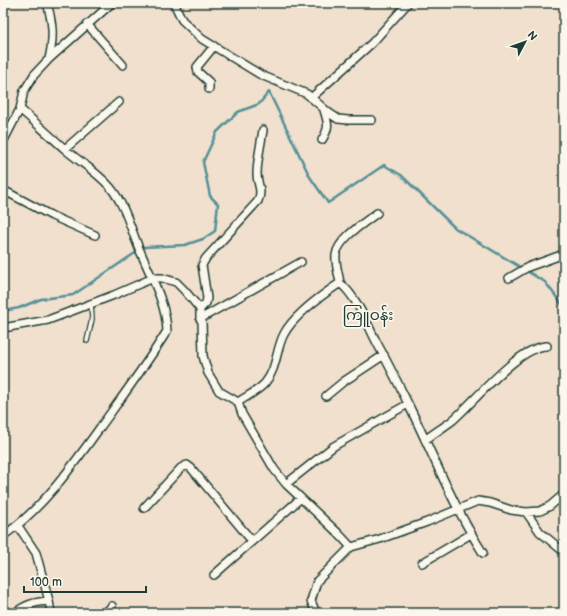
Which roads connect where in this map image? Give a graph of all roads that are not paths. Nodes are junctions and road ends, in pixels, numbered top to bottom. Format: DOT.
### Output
graph roads {
  1 [pos="47,3"];
  2 [pos="112,3"];
  3 [pos="174,3"];
  4 [pos="408,3"];
  5 [pos="87,24"];
  6 [pos="214,46"];
  7 [pos="48,59"];
  8 [pos="123,65"];
  9 [pos="209,89"];
  10 [pos="311,98"];
  11 [pos="119,102"];
  12 [pos="324,108"];
  13 [pos="20,109"];
  14 [pos="372,120"];
  15 [pos="263,130"];
  16 [pos="322,140"];
  17 [pos="3,142"];
  18 [pos="65,149"];
  19 [pos="3,190"];
  20 [pos="377,214"];
  21 [pos="95,235"];
  22 [pos="564,254"];
  23 [pos="301,262"];
  24 [pos="153,278"];
  25 [pos="509,278"];
  26 [pos="340,283"];
  27 [pos="91,304"];
  28 [pos="200,309"];
  29 [pos="200,319"];
  30 [pos="3,328"];
  31 [pos="87,341"];
  32 [pos="546,346"];
  33 [pos="384,355"];
  34 [pos="326,396"];
  35 [pos="238,402"];
  36 [pos="408,404"];
  37 [pos="425,440"];
  38 [pos="286,484"];
  39 [pos="564,494"];
  40 [pos="301,498"];
  41 [pos="144,508"];
  42 [pos="457,510"];
  43 [pos="526,512"];
  44 [pos="18,526"];
  45 [pos="471,534"];
  46 [pos="3,536"];
  47 [pos="252,541"];
  48 [pos="351,547"];
  49 [pos="482,552"];
  50 [pos="564,552"];
  51 [pos="422,563"];
  52 [pos="214,574"];
  53 [pos="49,601"];
  54 [pos="112,606"];
  55 [pos="15,613"];
  56 [pos="51,613"];
  57 [pos="105,613"];
  58 [pos="316,613"];
  1 -- 7 [label="street"];
  2 -- 5 [label="street"];
  3 -- 6 [label="street"];
  4 -- 10 [label="street"];
  5 -- 7 [label="street"];
  5 -- 8 [label="street"];
  6 -- 9 [label="street"];
  6 -- 10 [label="street"];
  7 -- 13 [label="street"];
  10 -- 12 [label="street"];
  11 -- 18 [label="street"];
  12 -- 14 [label="street"];
  12 -- 16 [label="street"];
  13 -- 17 [label="street"];
  13 -- 18 [label="street"];
  15 -- 28 [label="street"];
  18 -- 24 [label="street"];
  19 -- 21 [label="street"];
  20 -- 26 [label="street"];
  22 -- 25 [label="street"];
  23 -- 29 [label="street"];
  24 -- 27 [label="street"];
  24 -- 28 [label="street"];
  24 -- 44 [label="street"];
  26 -- 33 [label="street"];
  26 -- 35 [label="street"];
  27 -- 30 [label="street"];
  27 -- 31 [label="lane"];
  28 -- 29 [label="street"];
  29 -- 35 [label="street"];
  32 -- 37 [label="street"];
  33 -- 34 [label="street"];
  33 -- 36 [label="street"];
  35 -- 38 [label="street"];
  36 -- 37 [label="street"];
  36 -- 38 [label="street"];
  37 -- 42 [label="street"];
  38 -- 40 [label="street"];
  39 -- 43 [label="street"];
  40 -- 47 [label="street"];
  40 -- 48 [label="street"];
  41 -- 47 [label="street"];
  42 -- 43 [label="street"];
  42 -- 45 [label="street"];
  42 -- 48 [label="street"];
  43 -- 50 [label="street"];
  44 -- 46 [label="street"];
  44 -- 53 [label="street"];
  45 -- 49 [label="street"];
  45 -- 51 [label="street"];
  47 -- 52 [label="street"];
  48 -- 58 [label="street"];
  53 -- 55 [label="street"];
  53 -- 56 [label="street"];
  54 -- 57 [label="street"];
}
